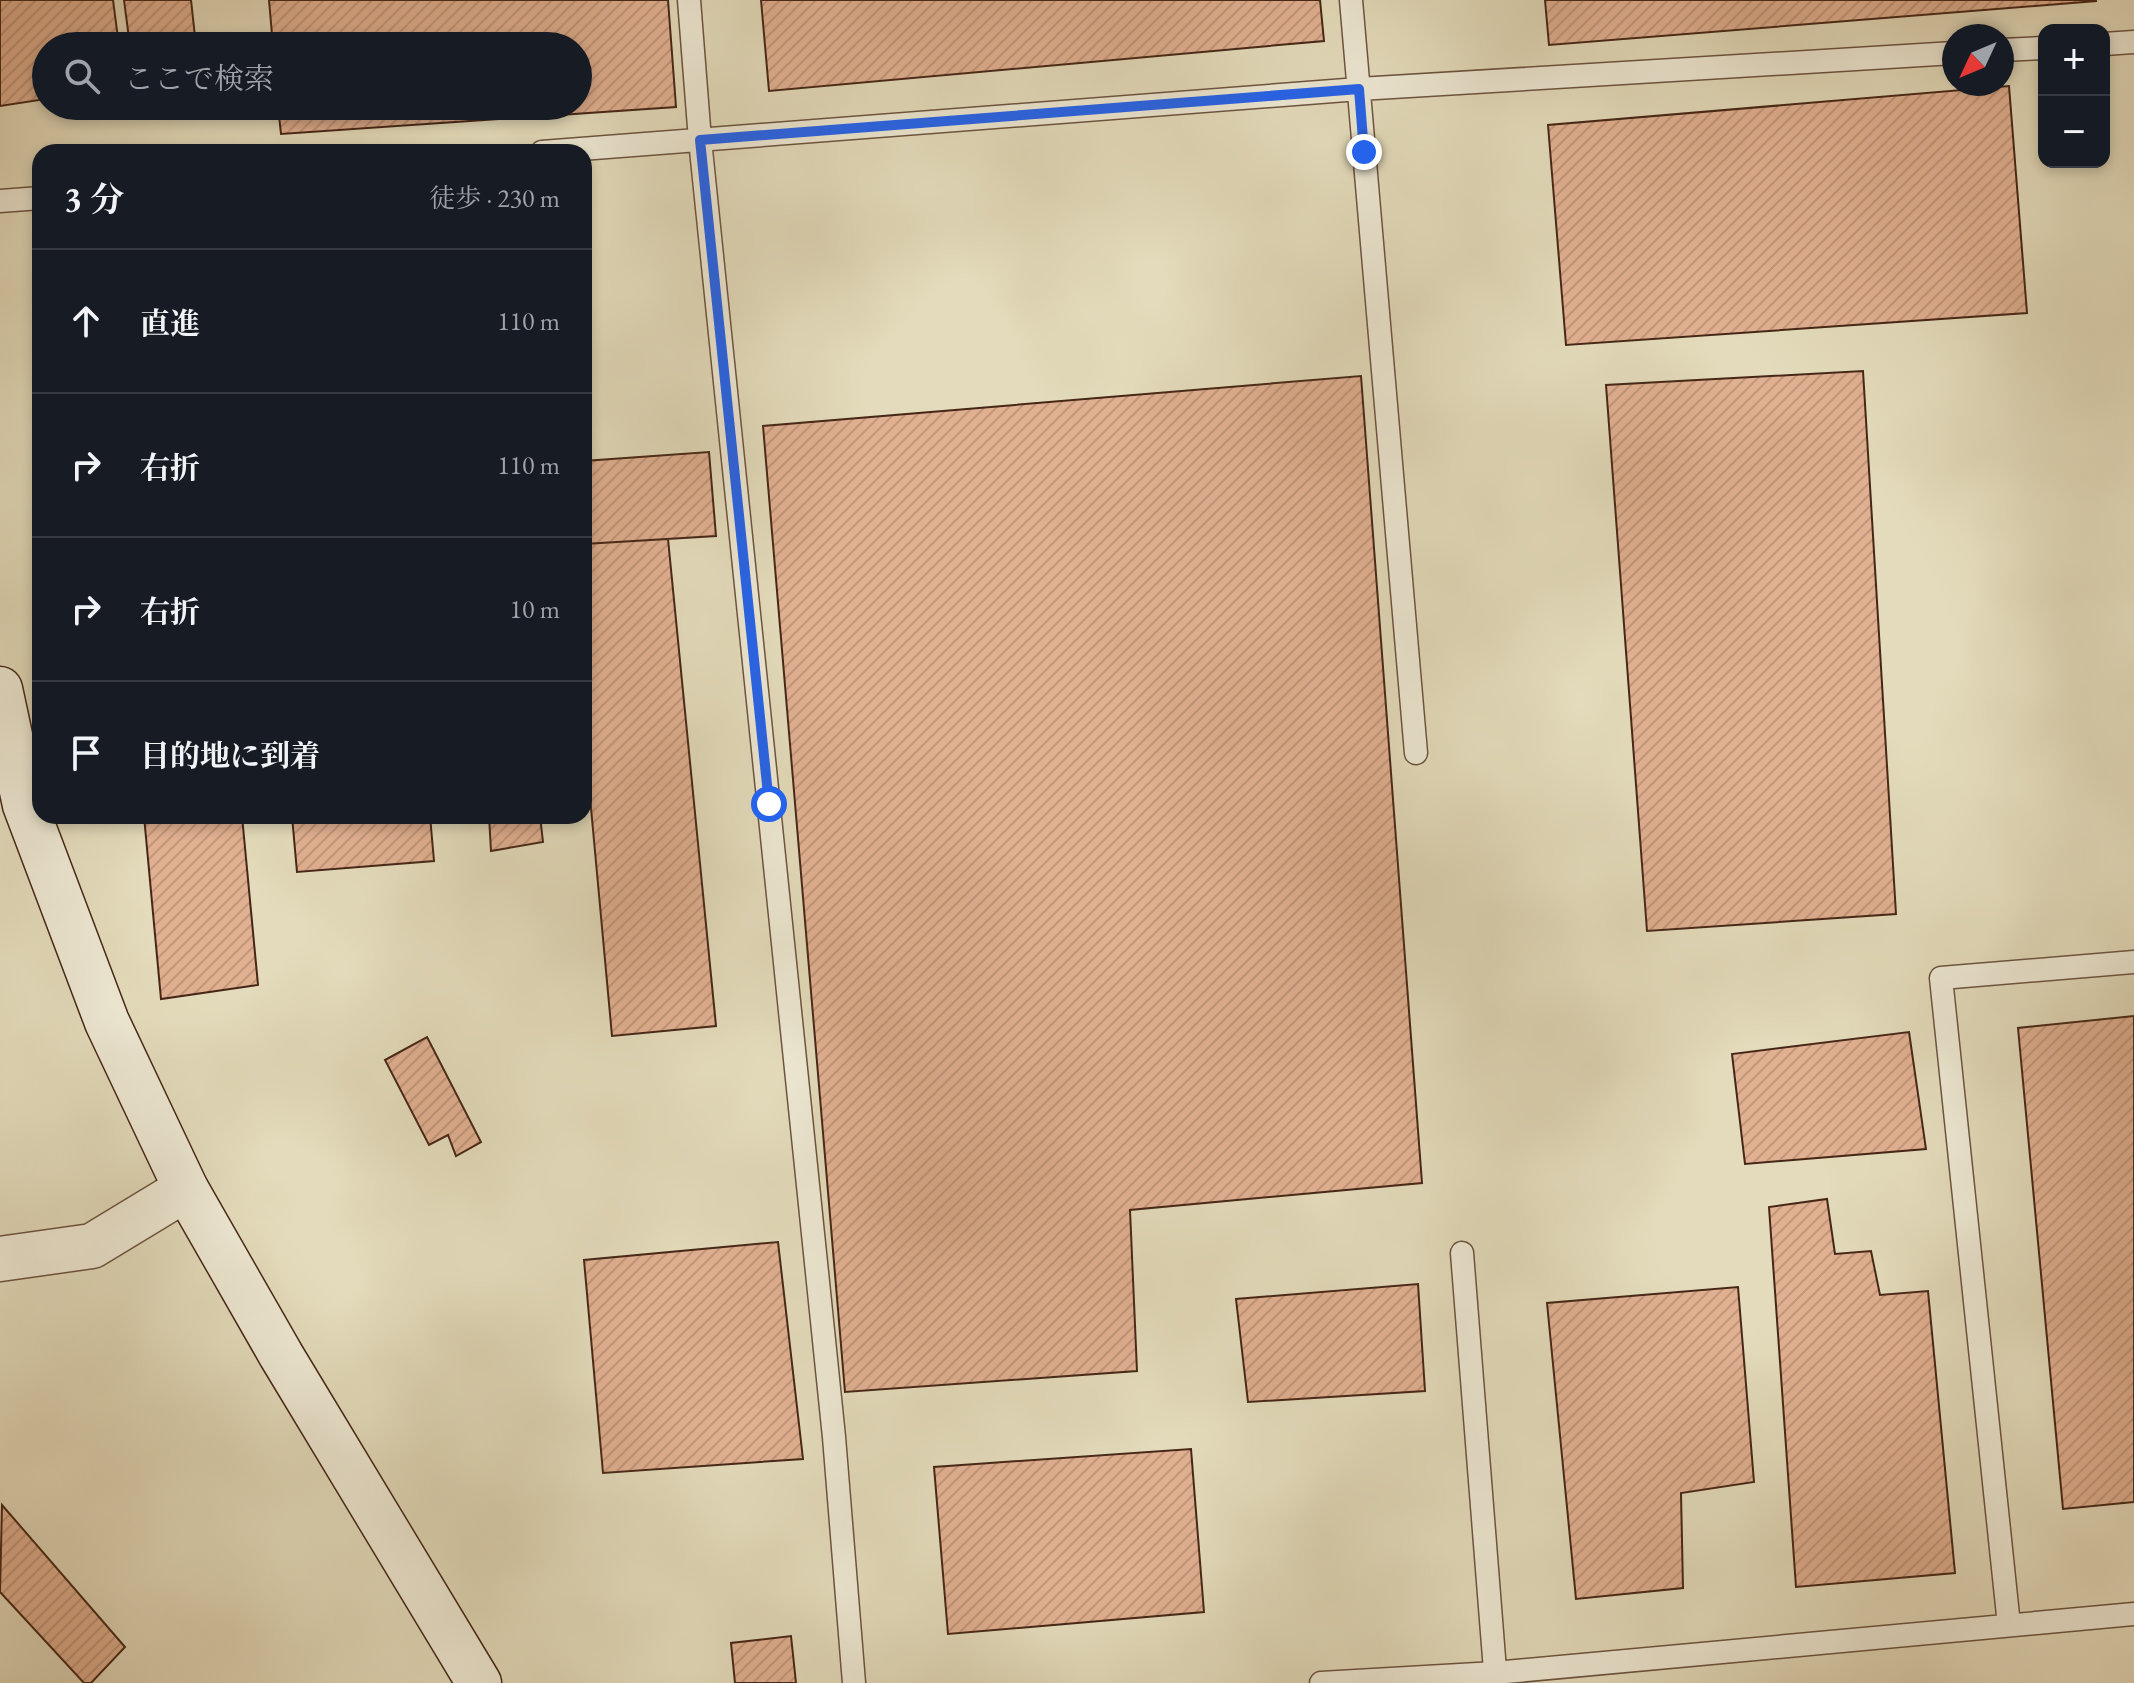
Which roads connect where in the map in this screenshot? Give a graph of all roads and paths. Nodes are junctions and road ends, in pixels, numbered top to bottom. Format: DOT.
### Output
graph roads {
  1 [pos="689,0"];
  2 [pos="1351,0"];
  3 [pos="2134,42"];
  4 [pos="2110,44"];
  5 [pos="2038,48"];
  6 [pos="2014,49"];
  7 [pos="1942,54"];
  8 [pos="1359,89"];
  9 [pos="700,140"];
  10 [pos="592,148"];
  11 [pos="32,199"];
  12 [pos="0,201"];
  13 [pos="0,689"];
  14 [pos="1416,753"];
  15 [pos="32,824"];
  16 [pos="32,824"];
  17 [pos="2134,962"];
  18 [pos="186,1189"];
  19 [pos="1462,1253"];
  20 [pos="0,1259"];
  21 [pos="2134,1614"];
  22 [pos="2009,1625"];
  23 [pos="1495,1678"];
  24 [pos="479,1683"];
  25 [pos="854,1683"];
  26 [pos="1321,1683"];
  1 -- 9 [label="lane"];
  2 -- 8 [label="lane"];
  3 -- 4 [label="lane"];
  5 -- 6 [label="lane"];
  7 -- 8 [label="lane"];
  8 -- 9 [label="lane"];
  8 -- 14 [label="lane"];
  9 -- 10 [label="lane"];
  9 -- 25 [label="lane"];
  11 -- 12 [label="lane"];
  13 -- 16 [label="street"];
  15 -- 18 [label="street"];
  17 -- 22 [label="lane"];
  18 -- 20 [label="street"];
  18 -- 24 [label="street"];
  19 -- 23 [label="lane"];
  21 -- 22 [label="lane"];
  22 -- 23 [label="lane"];
  23 -- 26 [label="lane"];
}
